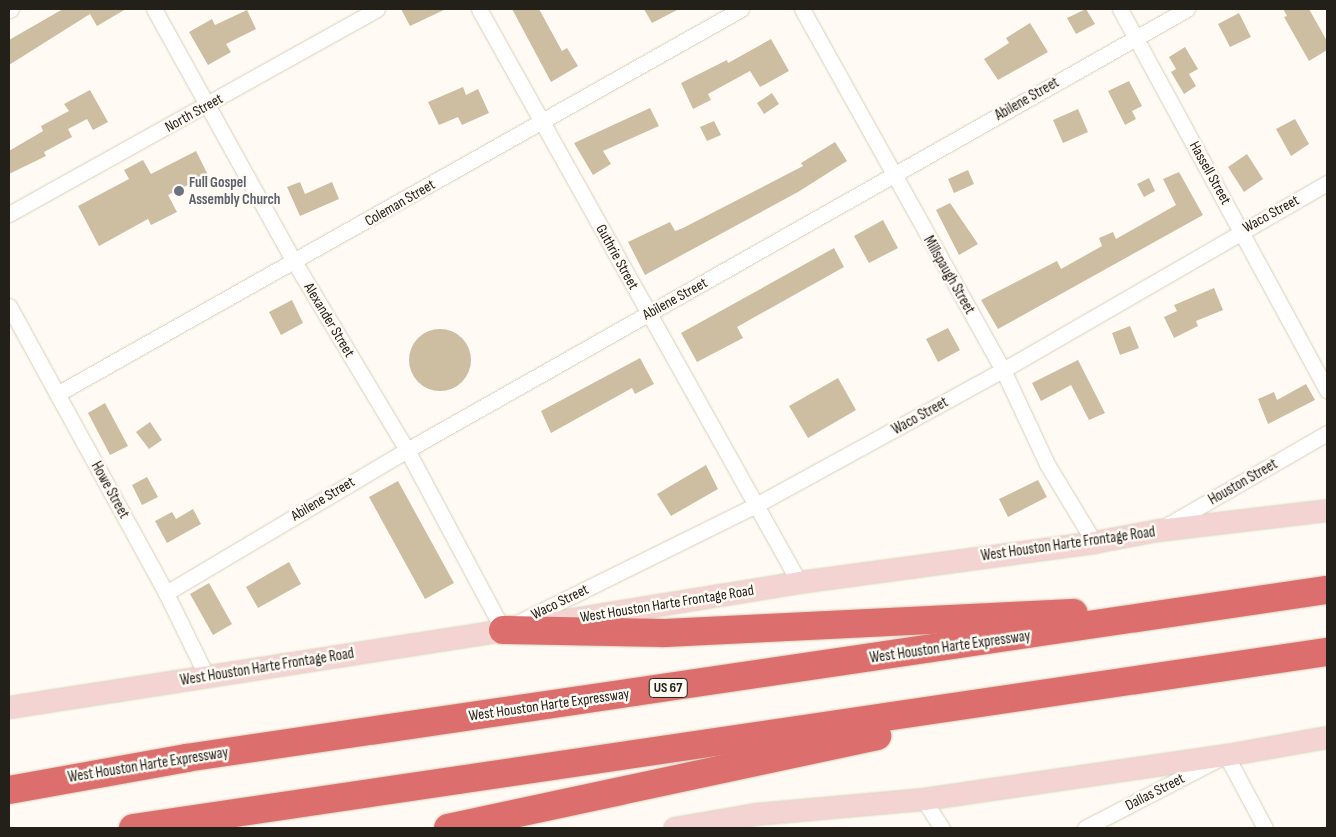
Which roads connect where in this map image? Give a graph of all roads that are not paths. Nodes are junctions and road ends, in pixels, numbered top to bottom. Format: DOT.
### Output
graph roads {
  1 [pos="154,9"];
  2 [pos="377,9"];
  3 [pos="479,9"];
  4 [pos="802,9"];
  5 [pos="1120,9"];
  6 [pos="1186,9"];
  7 [pos="731,11"];
  8 [pos="1135,37"];
  9 [pos="207,106"];
  10 [pos="541,123"];
  11 [pos="893,177"];
  12 [pos="1327,183"];
  13 [pos="9,214"];
  14 [pos="1242,231"];
  15 [pos="295,263"];
  16 [pos="9,306"];
  17 [pos="649,314"];
  18 [pos="1003,370"];
  19 [pos="1327,390"];
  20 [pos="57,394"];
  21 [pos="1327,433"];
  22 [pos="407,450"];
  23 [pos="756,505"];
  24 [pos="1327,510"];
  25 [pos="1158,530"];
  26 [pos="1094,542"];
  27 [pos="799,582"];
  28 [pos="1327,590"];
  29 [pos="166,593"];
  30 [pos="1221,608"];
  31 [pos="503,630"];
  32 [pos="1327,652"];
  33 [pos="1187,674"];
  34 [pos="207,677"];
  35 [pos="9,707"];
  36 [pos="1327,737"];
  37 [pos="1226,755"];
  38 [pos="9,790"];
  39 [pos="923,799"];
  40 [pos="133,828"];
  41 [pos="448,828"];
  42 [pos="674,828"];
  43 [pos="942,828"];
  44 [pos="1085,828"];
  45 [pos="1265,828"];
  1 -- 9 [label="street, Alexander Street"];
  2 -- 9 [label="street, North Street"];
  3 -- 10 [label="street, Guthrie Street"];
  4 -- 11 [label="street, Millspaugh Street"];
  5 -- 8 [label="street, Hassell Street"];
  6 -- 8 [label="street, Abilene Street"];
  7 -- 10 [label="street, Coleman Street"];
  8 -- 11 [label="street, Abilene Street"];
  8 -- 14 [label="street, Hassell Street"];
  9 -- 13 [label="street, North Street"];
  9 -- 15 [label="street, Alexander Street"];
  10 -- 15 [label="street, Coleman Street"];
  10 -- 17 [label="street, Guthrie Street"];
  11 -- 17 [label="street, Abilene Street"];
  11 -- 18 [label="street, Millspaugh Street"];
  12 -- 14 [label="street, Waco Street"];
  14 -- 18 [label="street, Waco Street"];
  14 -- 19 [label="street, Hassell Street"];
  15 -- 20 [label="street, Coleman Street"];
  15 -- 22 [label="street, Alexander Street"];
  16 -- 20 [label="street, Howe Street"];
  17 -- 22 [label="street, Abilene Street"];
  17 -- 23 [label="street, Guthrie Street"];
  18 -- 23 [label="street, Waco Street"];
  18 -- 26 [label="street, Millspaugh Street"];
  20 -- 29 [label="street, Howe Street"];
  21 -- 25 [label="street, Houston Street"];
  22 -- 29 [label="street, Abilene Street"];
  22 -- 31 [label="street, Alexander Street"];
  23 -- 27 [label="street, Guthrie Street"];
  23 -- 31 [label="street, Waco Street"];
  24 -- 25 [label="main road, West Houston Harte Frontage Road"];
  25 -- 26 [label="main road, West Houston Harte Frontage Road"];
  26 -- 27 [label="main road, West Houston Harte Frontage Road"];
  27 -- 31 [label="main road, West Houston Harte Frontage Road"];
  28 -- 30 [label="highway, West Houston Harte Expressway / US 67"];
  29 -- 34 [label="street, Howe Street"];
  30 -- 31 [label="highway"];
  30 -- 38 [label="highway, West Houston Harte Expressway / US 67"];
  31 -- 34 [label="main road, West Houston Harte Frontage Road"];
  32 -- 33 [label="highway"];
  33 -- 40 [label="highway"];
  33 -- 41 [label="highway"];
  34 -- 35 [label="main road, West Houston Harte Frontage Road"];
  36 -- 37 [label="main road"];
  37 -- 39 [label="main road"];
  37 -- 44 [label="street, Dallas Street"];
  37 -- 45 [label="street"];
  39 -- 42 [label="main road"];
  39 -- 43 [label="street"];
}
